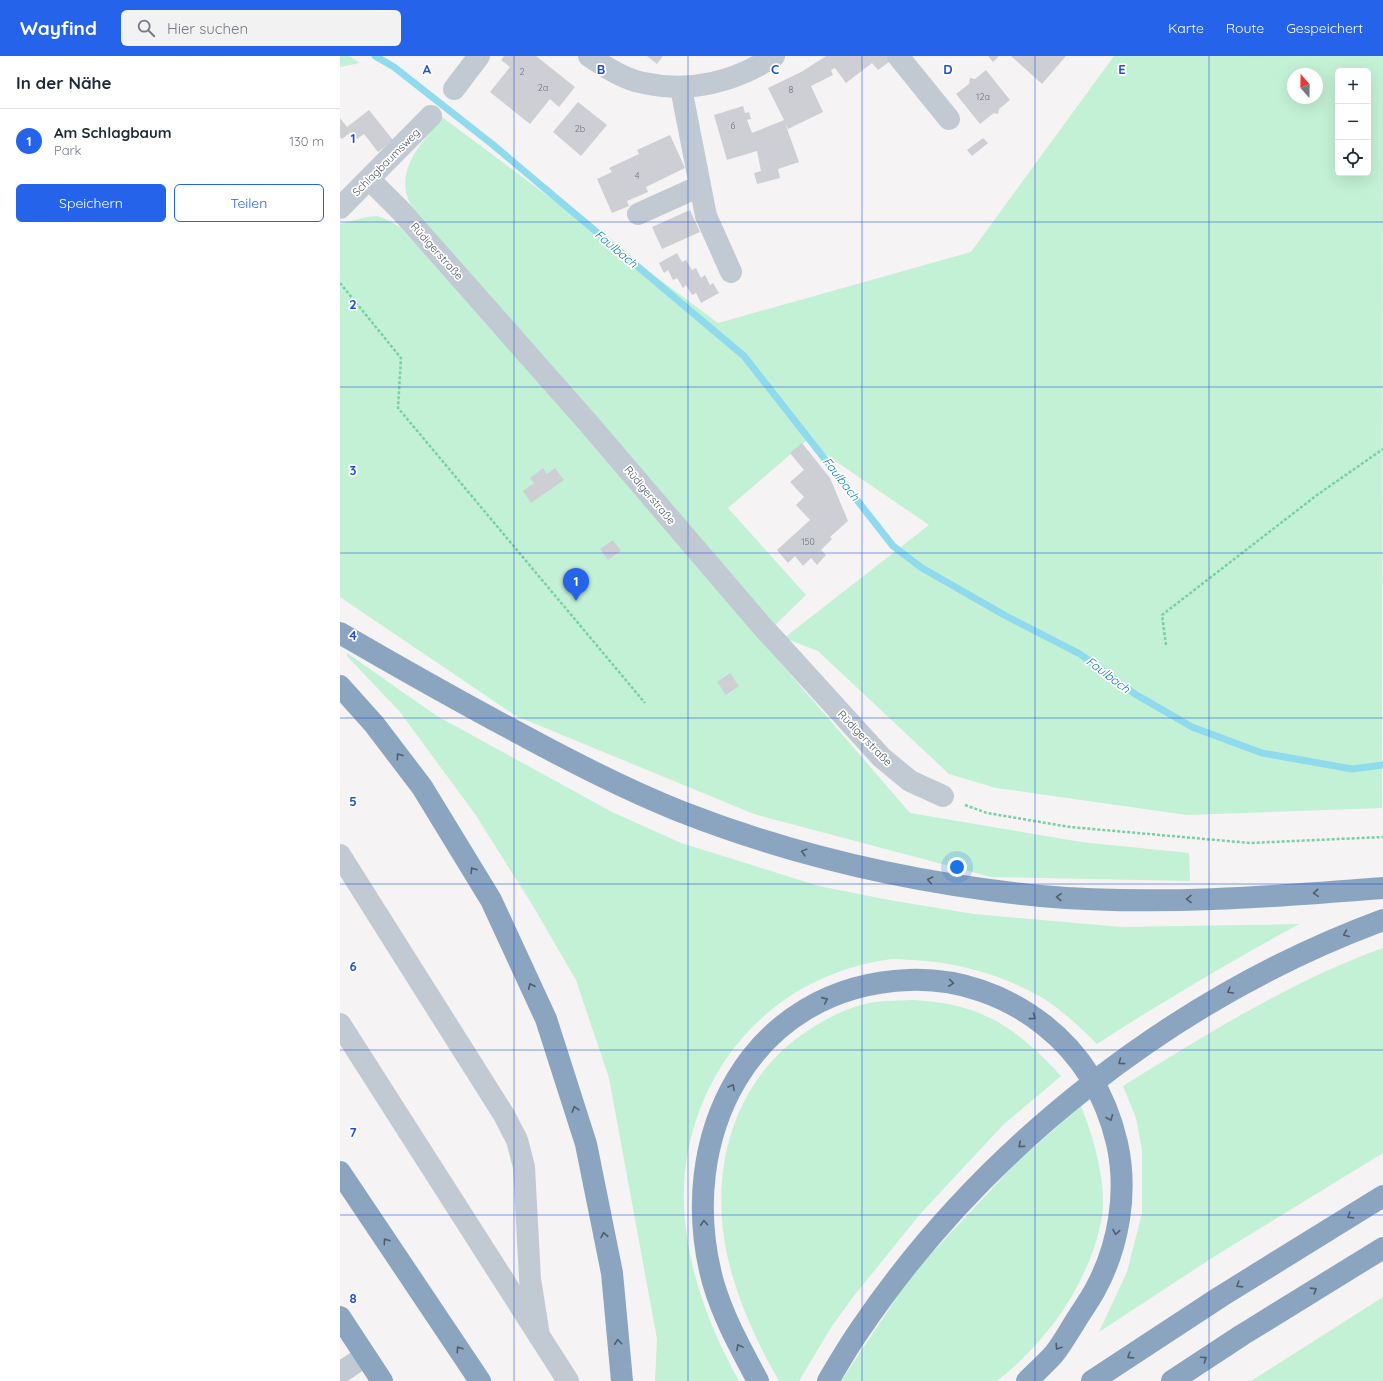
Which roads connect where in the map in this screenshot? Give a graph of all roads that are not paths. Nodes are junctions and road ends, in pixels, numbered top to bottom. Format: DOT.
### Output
graph roads {
  1 [pos="480,56"];
  2 [pos="589,56"];
  3 [pos="774,56"];
  4 [pos="898,56"];
  5 [pos="681,88"];
  6 [pos="454,89"];
  7 [pos="431,116"];
  8 [pos="949,119"];
  9 [pos="369,179"];
  10 [pos="700,186"];
  11 [pos="340,208"];
  12 [pos="638,214"];
  13 [pos="731,272"];
  14 [pos="340,633"];
  15 [pos="340,686"];
  16 [pos="943,796"];
  17 [pos="340,855"];
  18 [pos="1383,888"];
  19 [pos="1383,920"];
  20 [pos="340,1024"];
  21 [pos="340,1172"];
  22 [pos="1383,1196"];
  23 [pos="1383,1248"];
  24 [pos="340,1317"];
  25 [pos="539,1336"];
  26 [pos="366,1356"];
  27 [pos="340,1373"];
  28 [pos="382,1381"];
  29 [pos="480,1381"];
  30 [pos="568,1381"];
  31 [pos="622,1381"];
  32 [pos="758,1381"];
  33 [pos="828,1381"];
  34 [pos="1027,1381"];
  35 [pos="1092,1381"];
  36 [pos="1172,1381"];
  1 -- 6 [label="street"];
  2 -- 5 [label="street"];
  3 -- 5 [label="street"];
  4 -- 8 [label="street"];
  5 -- 10 [label="street"];
  7 -- 9 [label="street, Schlagbaumsweg"];
  9 -- 11 [label="street, Schlagbaumsweg"];
  9 -- 16 [label="street, Rüdigerstraße"];
  10 -- 12 [label="street"];
  10 -- 13 [label="street"];
  18 -- 14 [label="highway, one-way"];
  31 -- 15 [label="highway, one-way"];
  17 -- 25 [label="street"];
  19 -- 33 [label="highway, one-way"];
  20 -- 25 [label="street"];
  29 -- 21 [label="highway, one-way"];
  22 -- 35 [label="highway, one-way"];
  36 -- 23 [label="highway, one-way"];
  24 -- 26 [label="highway"];
  25 -- 30 [label="street"];
  26 -- 27 [label="street"];
  26 -- 28 [label="highway"];
  32 -- 34 [label="highway, one-way"];
}
